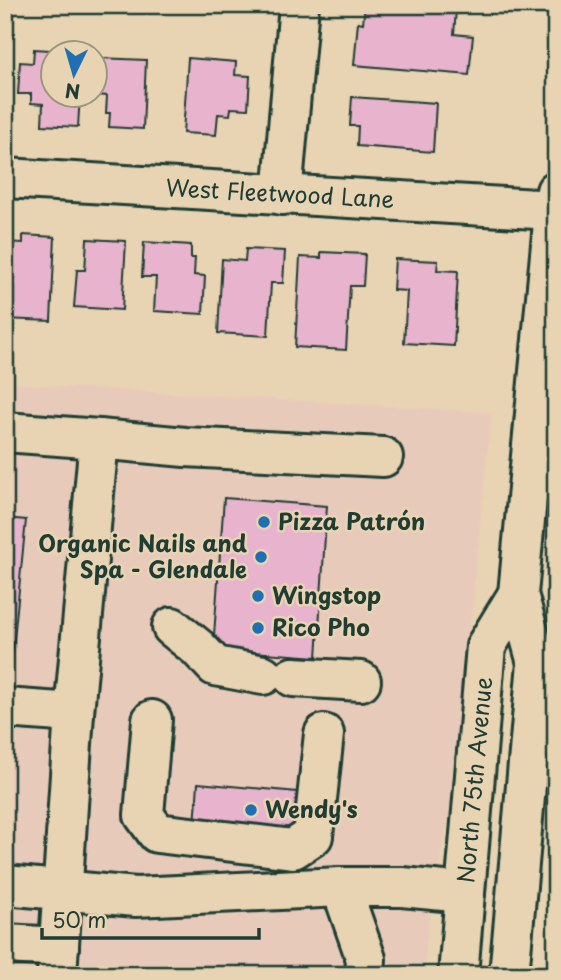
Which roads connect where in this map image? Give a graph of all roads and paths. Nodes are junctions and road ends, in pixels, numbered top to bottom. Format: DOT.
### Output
graph roads {
  1 [pos="299,5"];
  2 [pos="5,178"];
  3 [pos="282,195"];
  4 [pos="555,201"];
  5 [pos="5,432"];
  6 [pos="99,439"];
  7 [pos="383,457"];
  8 [pos="518,594"];
  9 [pos="172,628"];
  10 [pos="361,681"];
  11 [pos="5,708"];
  12 [pos="74,713"];
  13 [pos="152,720"];
  14 [pos="324,734"];
  15 [pos="5,885"];
  16 [pos="341,887"];
  17 [pos="62,891"];
  18 [pos="466,893"];
  19 [pos="5,944"];
  20 [pos="58,961"];
  21 [pos="365,975"];
  22 [pos="458,975"];
  23 [pos="509,975"];
  1 -- 3 [label="main road"];
  2 -- 3 [label="main road, West Fleetwood Lane"];
  3 -- 4 [label="main road, West Fleetwood Lane"];
  4 -- 8 [label="main road, North 75th Avenue"];
  5 -- 6 [label="main road"];
  6 -- 7 [label="main road"];
  6 -- 12 [label="main road"];
  8 -- 18 [label="main road, North 75th Avenue"];
  8 -- 23 [label="main road, North 75th Avenue"];
  9 -- 10 [label="main road"];
  11 -- 12 [label="main road"];
  12 -- 17 [label="main road"];
  13 -- 14 [label="main road"];
  15 -- 17 [label="main road"];
  16 -- 17 [label="main road"];
  16 -- 18 [label="main road"];
  16 -- 21 [label="main road"];
  17 -- 20 [label="main road"];
  18 -- 22 [label="main road, North 75th Avenue"];
  19 -- 20 [label="main road"];
}
